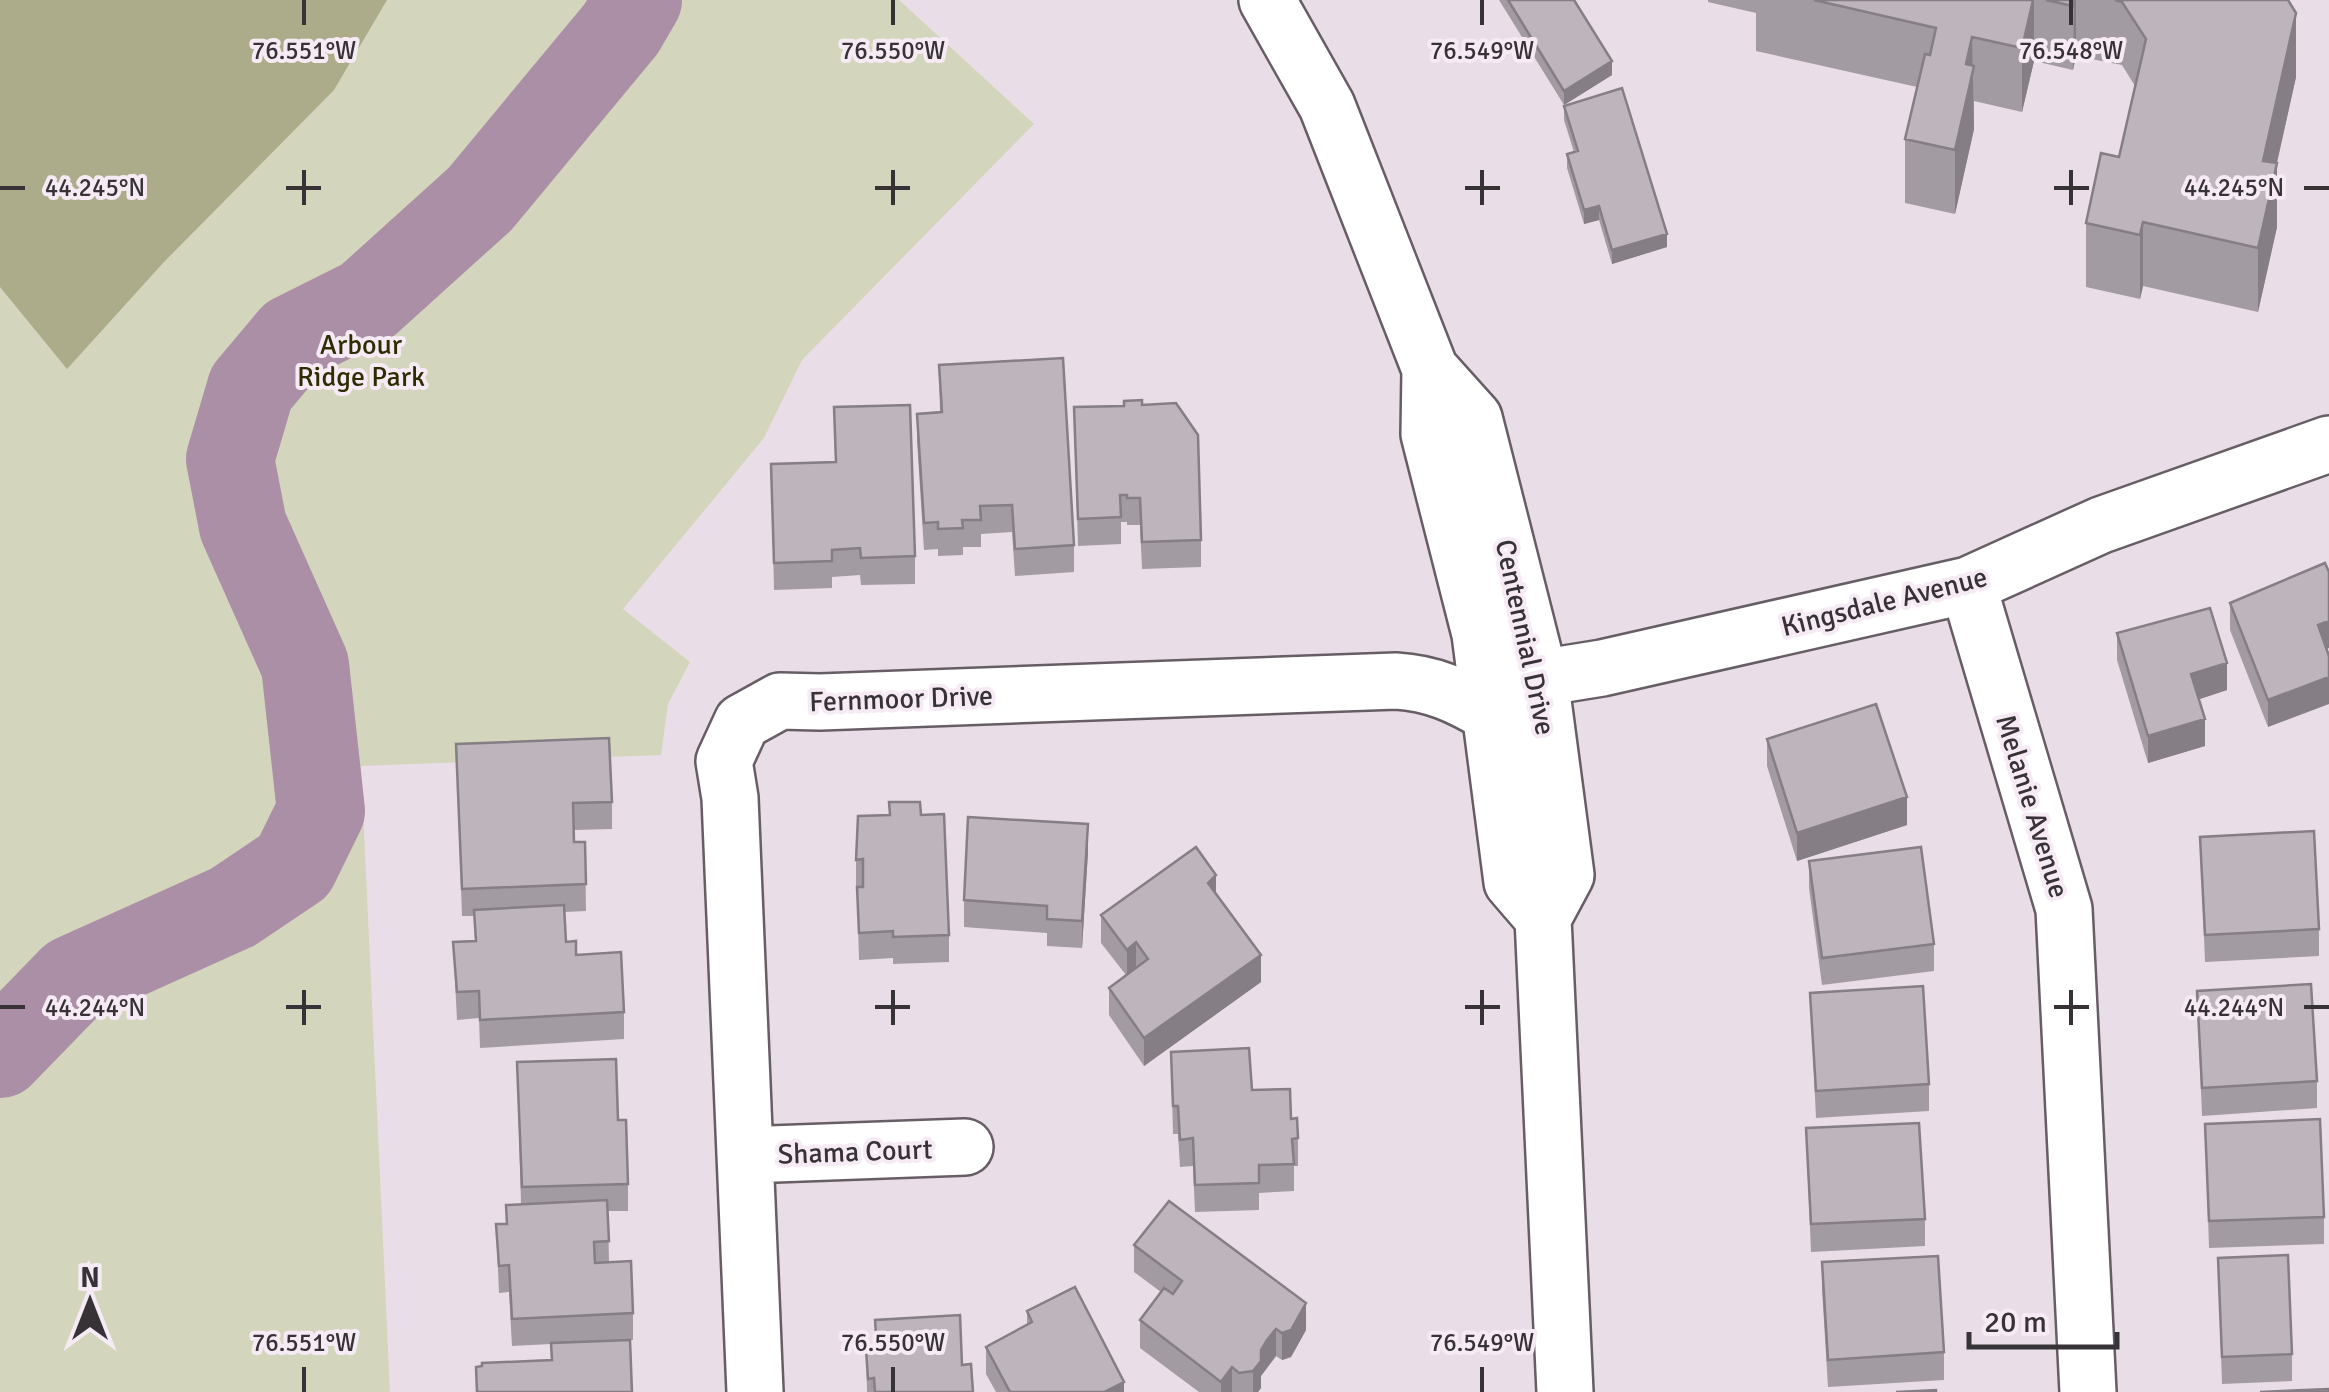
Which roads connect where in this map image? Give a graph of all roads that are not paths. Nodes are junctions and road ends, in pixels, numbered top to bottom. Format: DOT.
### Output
graph roads {
  1 [pos="1267,0"];
  2 [pos="1430,369"];
  3 [pos="2329,444"];
  4 [pos="1968,585"];
  5 [pos="1540,678"];
  6 [pos="1492,715"];
  7 [pos="1543,918"];
  8 [pos="965,1147"];
  9 [pos="745,1155"];
  10 [pos="755,1392"];
  11 [pos="1564,1392"];
  12 [pos="2088,1392"];
  1 -- 2 [label="street, Centennial Drive"];
  2 -- 5 [label="street, Centennial Drive"];
  2 -- 6 [label="street, Centennial Drive"];
  3 -- 4 [label="street, Kingsdale Avenue"];
  4 -- 5 [label="street, Kingsdale Avenue"];
  4 -- 12 [label="street, Melanie Avenue"];
  5 -- 7 [label="street, Centennial Drive"];
  6 -- 7 [label="street, Centennial Drive"];
  6 -- 9 [label="street, Fernmoor Drive"];
  7 -- 11 [label="street, Centennial Drive"];
  8 -- 9 [label="street, Shama Court"];
  9 -- 10 [label="street, Fernmoor Drive"];
}
